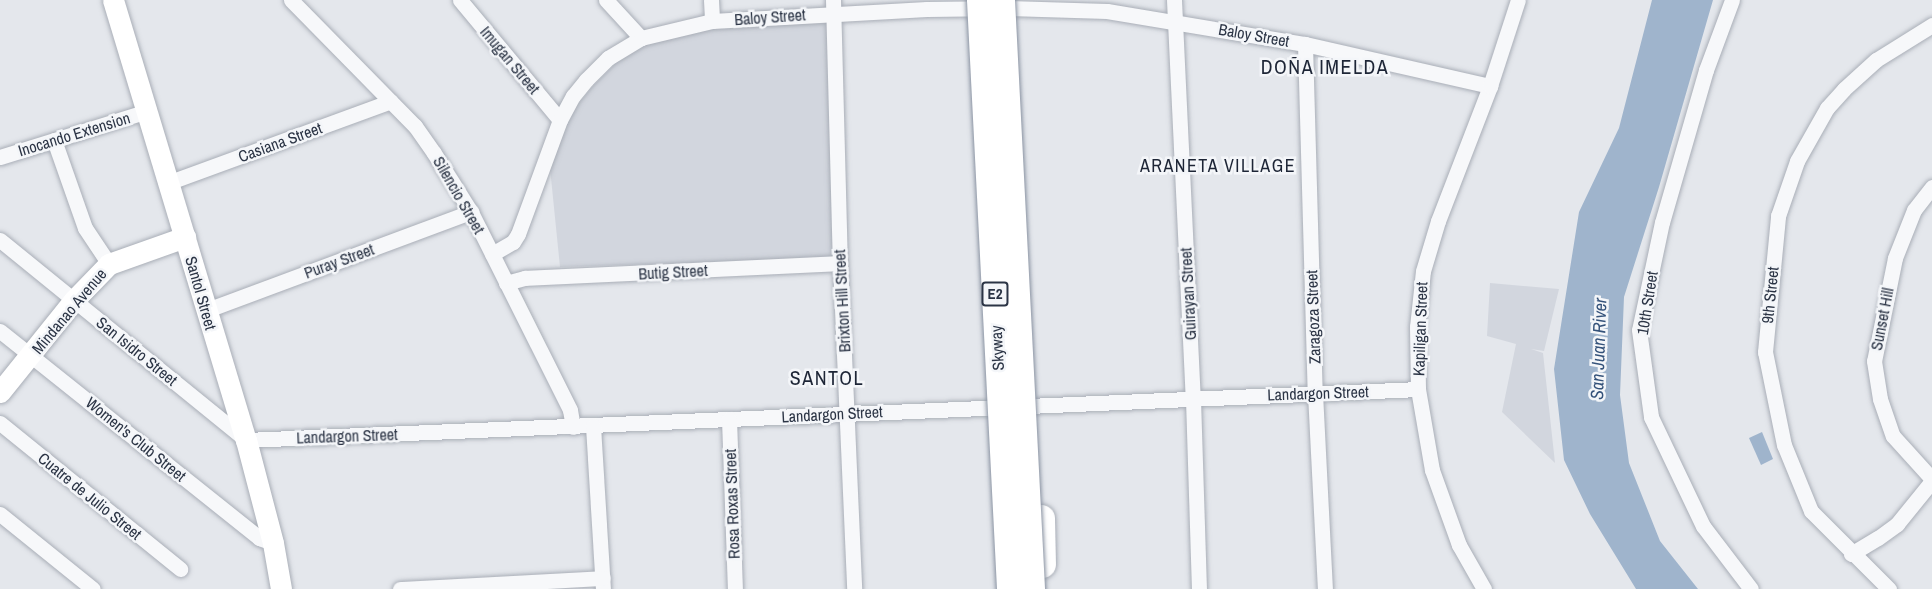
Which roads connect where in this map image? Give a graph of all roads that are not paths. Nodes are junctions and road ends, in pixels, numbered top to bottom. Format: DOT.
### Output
graph roads {
  1 [pos="113,0"];
  2 [pos="291,0"];
  3 [pos="460,0"];
  4 [pos="606,0"];
  5 [pos="711,0"];
  6 [pos="980,0"];
  7 [pos="1001,0"];
  8 [pos="1174,0"];
  9 [pos="1518,0"];
  10 [pos="1734,2"];
  11 [pos="833,7"];
  12 [pos="712,21"];
  13 [pos="1174,21"];
  14 [pos="1932,25"];
  15 [pos="641,38"];
  16 [pos="1305,44"];
  17 [pos="1005,72"];
  18 [pos="1490,86"];
  19 [pos="391,101"];
  20 [pos="148,111"];
  21 [pos="560,120"];
  22 [pos="54,140"];
  23 [pos="0,157"];
  24 [pos="170,182"];
  25 [pos="1932,187"];
  26 [pos="471,212"];
  27 [pos="185,237"];
  28 [pos="0,240"];
  29 [pos="492,254"];
  30 [pos="840,263"];
  31 [pos="109,264"];
  32 [pos="506,283"];
  33 [pos="74,300"];
  34 [pos="207,310"];
  35 [pos="0,331"];
  36 [pos="31,355"];
  37 [pos="1418,389"];
  38 [pos="0,392"];
  39 [pos="1315,393"];
  40 [pos="1193,399"];
  41 [pos="847,413"];
  42 [pos="729,419"];
  43 [pos="0,423"];
  44 [pos="593,426"];
  45 [pos="573,427"];
  46 [pos="246,440"];
  47 [pos="1932,480"];
  48 [pos="0,514"];
  49 [pos="1041,518"];
  50 [pos="273,543"];
  51 [pos="1851,554"];
  52 [pos="180,569"];
  53 [pos="603,584"];
  54 [pos="93,589"];
  55 [pos="282,589"];
  56 [pos="400,589"];
  57 [pos="735,589"];
  58 [pos="854,589"];
  59 [pos="1010,589"];
  60 [pos="1031,589"];
  61 [pos="1039,589"];
  62 [pos="1045,589"];
  63 [pos="1199,589"];
  64 [pos="1325,589"];
  65 [pos="1484,589"];
  66 [pos="1751,589"];
  67 [pos="1889,589"];
  1 -- 20 [label="street, Santol Street"];
  2 -- 19 [label="street, Silencio Street"];
  3 -- 21 [label="street, Imugan Street"];
  4 -- 15 [label="street"];
  5 -- 12 [label="street"];
  6 -- 59 [label="highway, Skyway / E2, bridge"];
  7 -- 17 [label="highway, Skyway / E2, bridge"];
  8 -- 13 [label="street, Guirayan Street"];
  9 -- 18 [label="street, Kapiligan Street"];
  10 -- 66 [label="street, 10th Street"];
  11 -- 12 [label="street, Baloy Street"];
  11 -- 13 [label="street, Baloy Street"];
  11 -- 30 [label="street, Brixton Hill Street"];
  12 -- 15 [label="street, Baloy Street"];
  13 -- 16 [label="street, Baloy Street"];
  13 -- 40 [label="street, Guirayan Street"];
  14 -- 51 [label="street, 9th Street"];
  15 -- 21 [label="street, Baloy Street"];
  16 -- 18 [label="street, Baloy Street"];
  16 -- 39 [label="street, Zaragoza Street"];
  17 -- 49 [label="highway, bridge"];
  17 -- 60 [label="highway, Skyway / E2, bridge"];
  18 -- 37 [label="street, Kapiligan Street"];
  19 -- 24 [label="street, Casiana Street"];
  19 -- 26 [label="street, Silencio Street"];
  20 -- 22 [label="street, Inocando Extension"];
  20 -- 24 [label="street, Santol Street"];
  21 -- 29 [label="street, Baloy Street"];
  22 -- 23 [label="street, Inocando Extension"];
  22 -- 31 [label="street"];
  24 -- 27 [label="street, Santol Street"];
  25 -- 47 [label="street, Sunset Hill"];
  26 -- 29 [label="street, Silencio Street"];
  26 -- 34 [label="street, Puray Street"];
  27 -- 31 [label="street, Mindanao Avenue"];
  27 -- 34 [label="street, Santol Street"];
  28 -- 33 [label="street, San Isidro Street"];
  29 -- 32 [label="street, Silencio Street"];
  30 -- 32 [label="street, Butig Street"];
  30 -- 41 [label="street, Brixton Hill Street"];
  31 -- 33 [label="street, Mindanao Avenue"];
  32 -- 45 [label="street, Silencio Street"];
  33 -- 36 [label="street, Mindanao Avenue"];
  33 -- 46 [label="street, San Isidro Street"];
  34 -- 46 [label="street, Santol Street"];
  35 -- 36 [label="street, Women's Club Street"];
  36 -- 38 [label="street, Mindanao Avenue"];
  36 -- 50 [label="street, Women's Club Street"];
  37 -- 39 [label="street, Landargon Street"];
  37 -- 65 [label="street, Kapiligan Street"];
  39 -- 40 [label="street, Landargon Street"];
  39 -- 64 [label="street, Zaragoza Street"];
  40 -- 41 [label="street, Landargon Street"];
  40 -- 63 [label="street, Guirayan Street"];
  41 -- 42 [label="street, Landargon Street"];
  41 -- 58 [label="street, Brixton Hill Street"];
  42 -- 44 [label="street, Landargon Street"];
  42 -- 57 [label="street, Rosa Roxas Street"];
  43 -- 52 [label="street, Cuatre de Julio Street"];
  44 -- 45 [label="street, Landargon Street"];
  44 -- 53 [label="street"];
  45 -- 46 [label="street, Landargon Street"];
  46 -- 50 [label="street, Santol Street"];
  47 -- 51 [label="street"];
  48 -- 54 [label="street"];
  49 -- 61 [label="highway"];
  49 -- 62 [label="highway"];
  50 -- 55 [label="street, Santol Street"];
  51 -- 67 [label="street, 9th Street"];
  53 -- 56 [label="street"];
}
